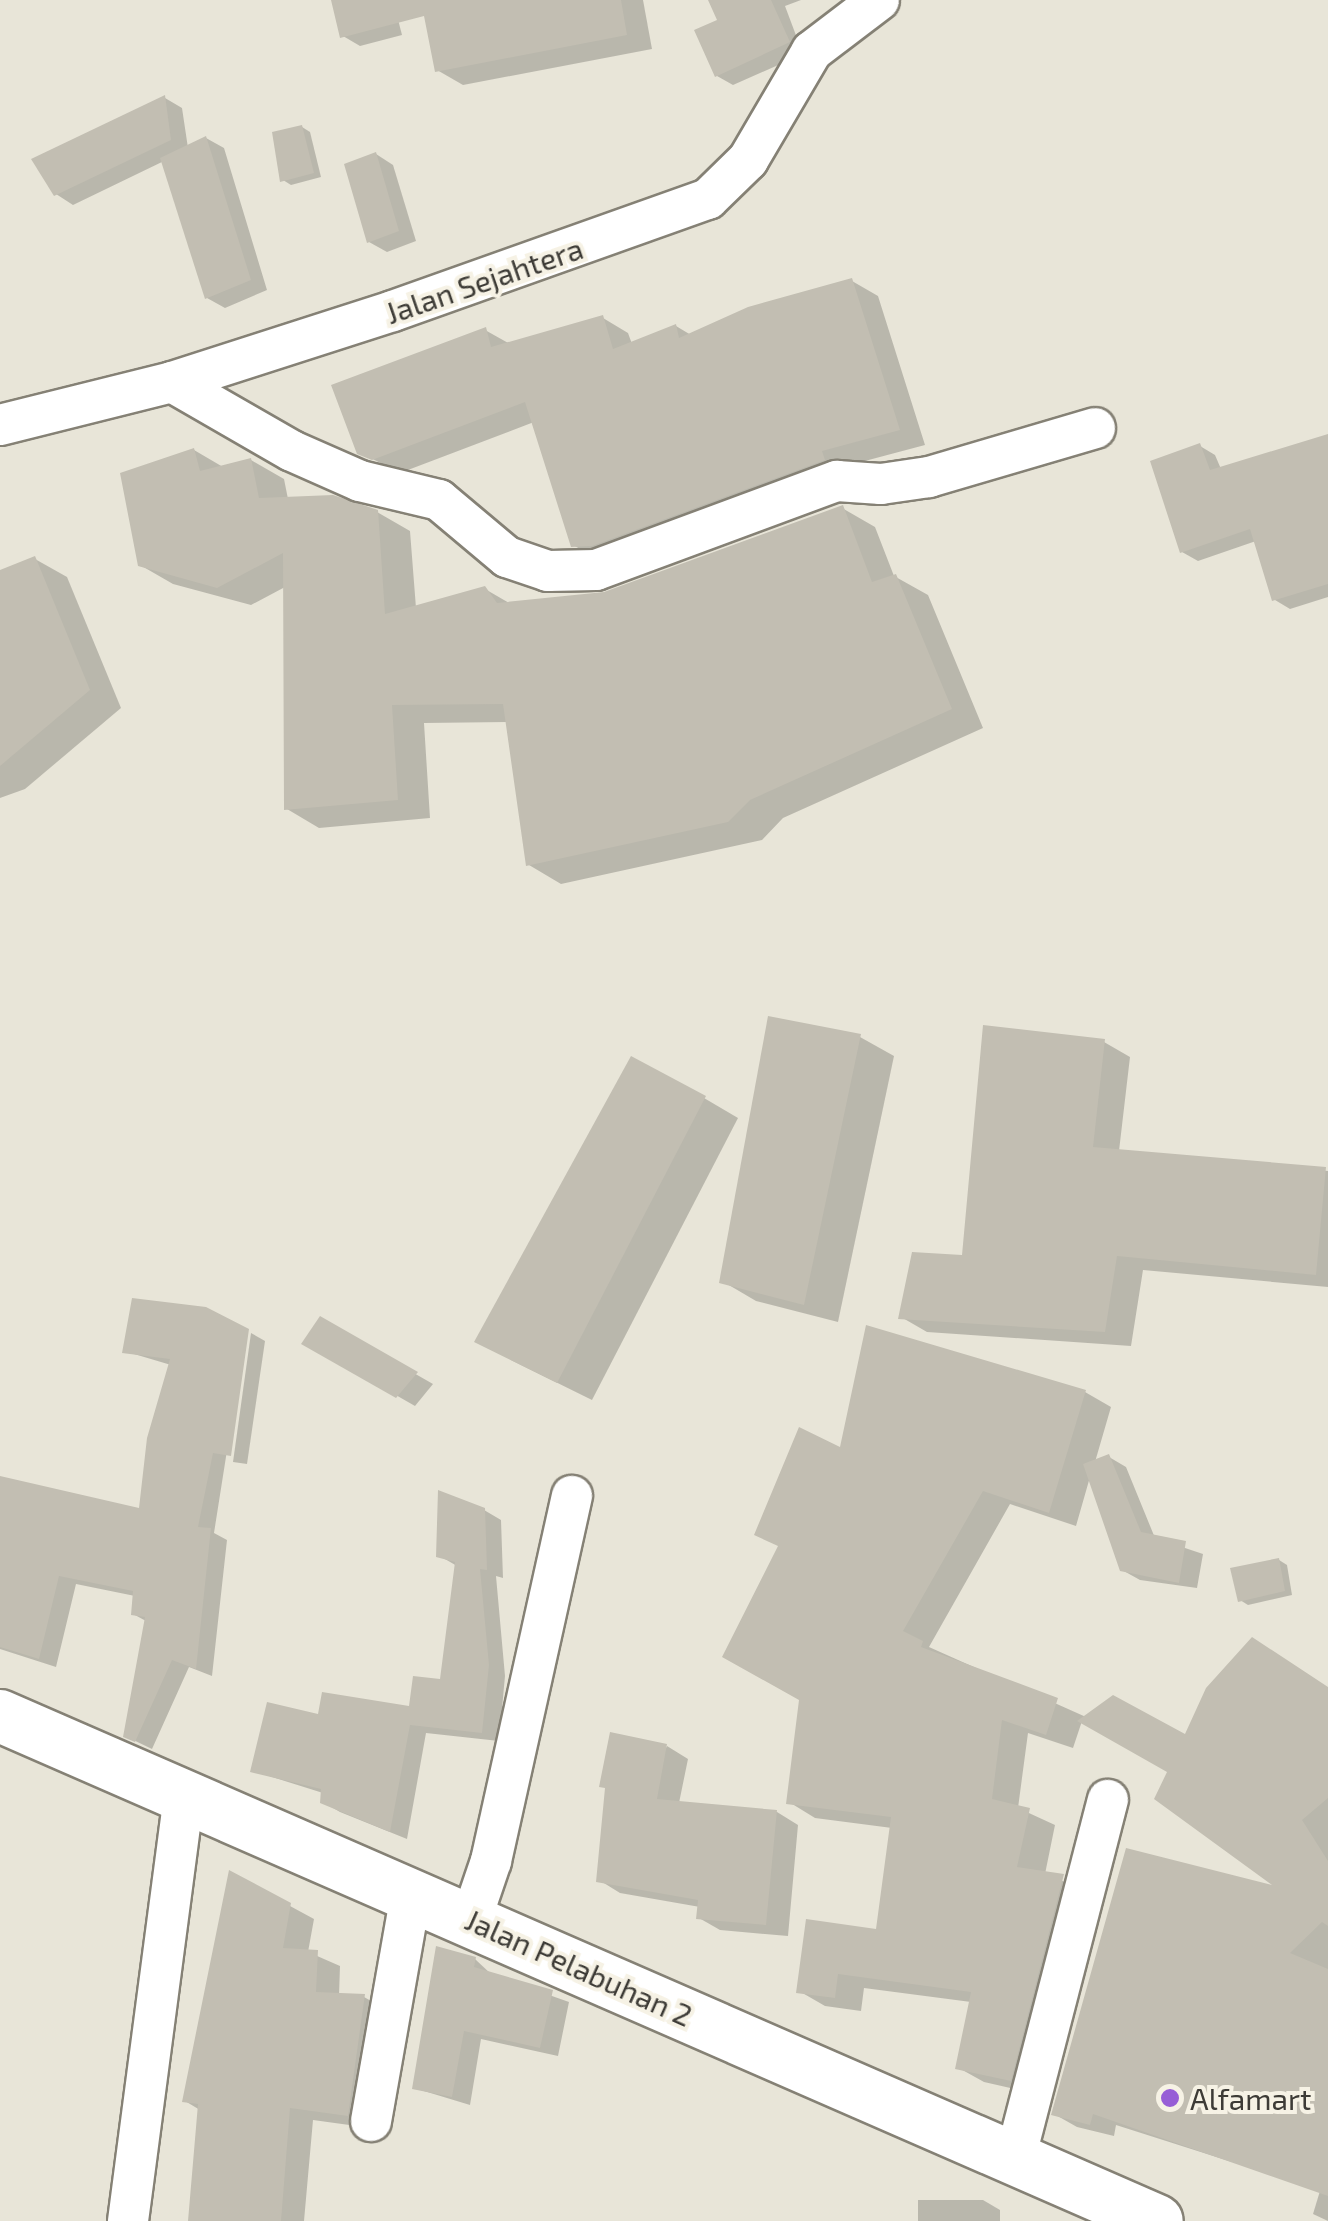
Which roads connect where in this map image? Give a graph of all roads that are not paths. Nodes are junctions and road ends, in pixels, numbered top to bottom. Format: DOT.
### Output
graph roads {
  1 [pos="879,0"];
  2 [pos="172,382"];
  3 [pos="0,425"];
  4 [pos="1095,428"];
  5 [pos="572,1496"];
  6 [pos="0,1716"];
  7 [pos="184,1796"];
  8 [pos="1108,1800"];
  9 [pos="411,1894"];
  10 [pos="470,1920"];
  11 [pos="370,2121"];
  12 [pos="1015,2159"];
  13 [pos="1129,2216"];
  14 [pos="128,2221"];
  1 -- 2 [label="street, Jalan Sejahtera"];
  2 -- 3 [label="street, Jalan Sejahtera"];
  2 -- 4 [label="street"];
  5 -- 10 [label="street"];
  6 -- 7 [label="main road, Jalan Pelabuhan 2"];
  7 -- 9 [label="main road, Jalan Pelabuhan 2"];
  7 -- 14 [label="street"];
  8 -- 12 [label="street"];
  9 -- 10 [label="main road, Jalan Pelabuhan 2"];
  9 -- 11 [label="street"];
  10 -- 12 [label="main road, Jalan Pelabuhan 2"];
  12 -- 13 [label="main road, Jalan Pelabuhan 2"];
}
